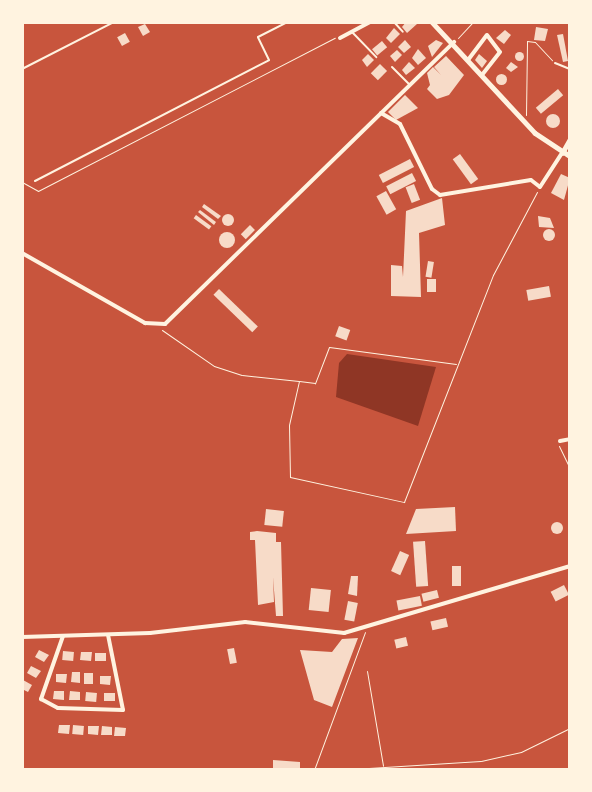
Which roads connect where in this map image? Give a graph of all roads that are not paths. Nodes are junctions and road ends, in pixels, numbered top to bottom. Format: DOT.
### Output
graph roads {
  1 [pos="114,22"];
  2 [pos="288,22"];
  3 [pos="370,22"];
  4 [pos="394,22"];
  5 [pos="432,22"];
  6 [pos="352,32"];
  7 [pos="403,32"];
  8 [pos="340,38"];
  9 [pos="454,42"];
  10 [pos="376,57"];
  11 [pos="468,60"];
  12 [pos="555,63"];
  13 [pos="392,67"];
  14 [pos="22,69"];
  15 [pos="570,69"];
  16 [pos="482,75"];
  17 [pos="410,85"];
  18 [pos="382,113"];
  19 [pos="570,139"];
  20 [pos="562,153"];
  21 [pos="570,156"];
  22 [pos="35,181"];
  23 [pos="22,253"];
  24 [pos="570,439"];
  25 [pos="560,441"];
  26 [pos="570,566"];
  27 [pos="108,635"];
  28 [pos="63,636"];
  29 [pos="23,638"];
  1 -- 14 [label="lane"];
  2 -- 22 [label="lane"];
  3 -- 6 [label="street"];
  4 -- 7 [label="lane"];
  5 -- 9 [label="street"];
  6 -- 8 [label="street"];
  6 -- 10 [label="lane"];
  9 -- 11 [label="street"];
  9 -- 17 [label="street"];
  11 -- 16 [label="street"];
  11 -- 16 [label="street"];
  12 -- 15 [label="lane"];
  13 -- 17 [label="lane"];
  16 -- 20 [label="street"];
  17 -- 18 [label="street"];
  18 -- 20 [label="street"];
  18 -- 23 [label="street"];
  19 -- 20 [label="street"];
  20 -- 21 [label="street"];
  24 -- 25 [label="street"];
  26 -- 27 [label="street"];
  27 -- 28 [label="street"];
  27 -- 28 [label="street"];
  28 -- 29 [label="street"];
}
